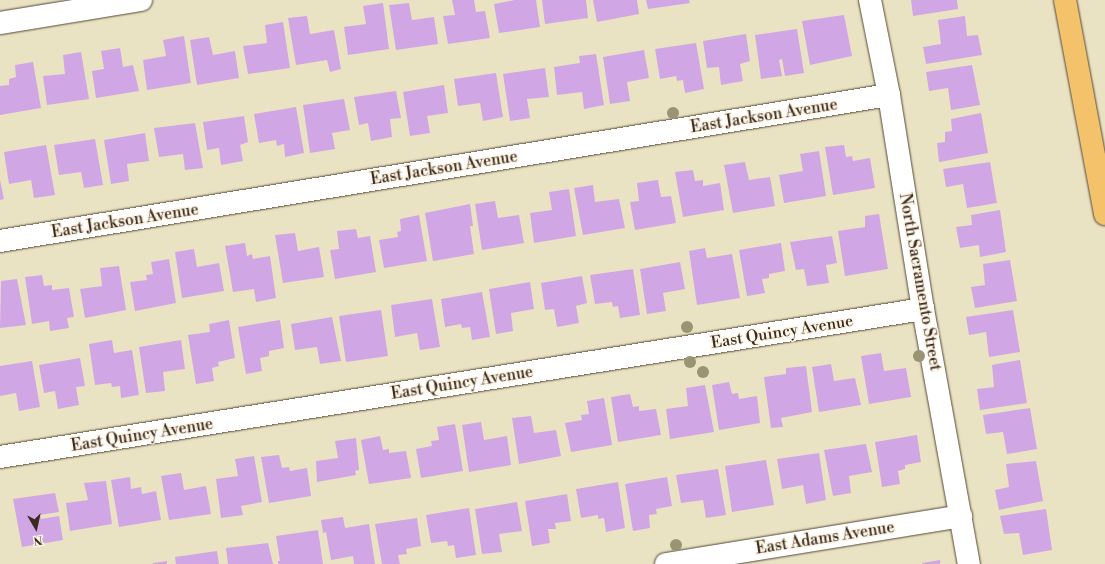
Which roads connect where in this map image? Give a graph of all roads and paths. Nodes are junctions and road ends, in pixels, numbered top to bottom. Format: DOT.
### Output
graph roads {
  1 [pos="142,0"];
  2 [pos="870,0"];
  3 [pos="1066,0"];
  4 [pos="0,23"];
  5 [pos="889,95"];
  6 [pos="1105,214"];
  7 [pos="0,241"];
  8 [pos="923,309"];
  9 [pos="0,458"];
  10 [pos="961,516"];
  11 [pos="666,564"];
  12 [pos="969,564"];
  1 -- 4 [label="street"];
  2 -- 5 [label="street, North Sacramento Street"];
  3 -- 6 [label="highway"];
  5 -- 7 [label="street, East Jackson Avenue"];
  5 -- 8 [label="street, North Sacramento Street"];
  8 -- 9 [label="street, East Quincy Avenue"];
  8 -- 10 [label="street, North Sacramento Street"];
  10 -- 11 [label="street, East Adams Avenue"];
  10 -- 12 [label="street, North Sacramento Street"];
}
